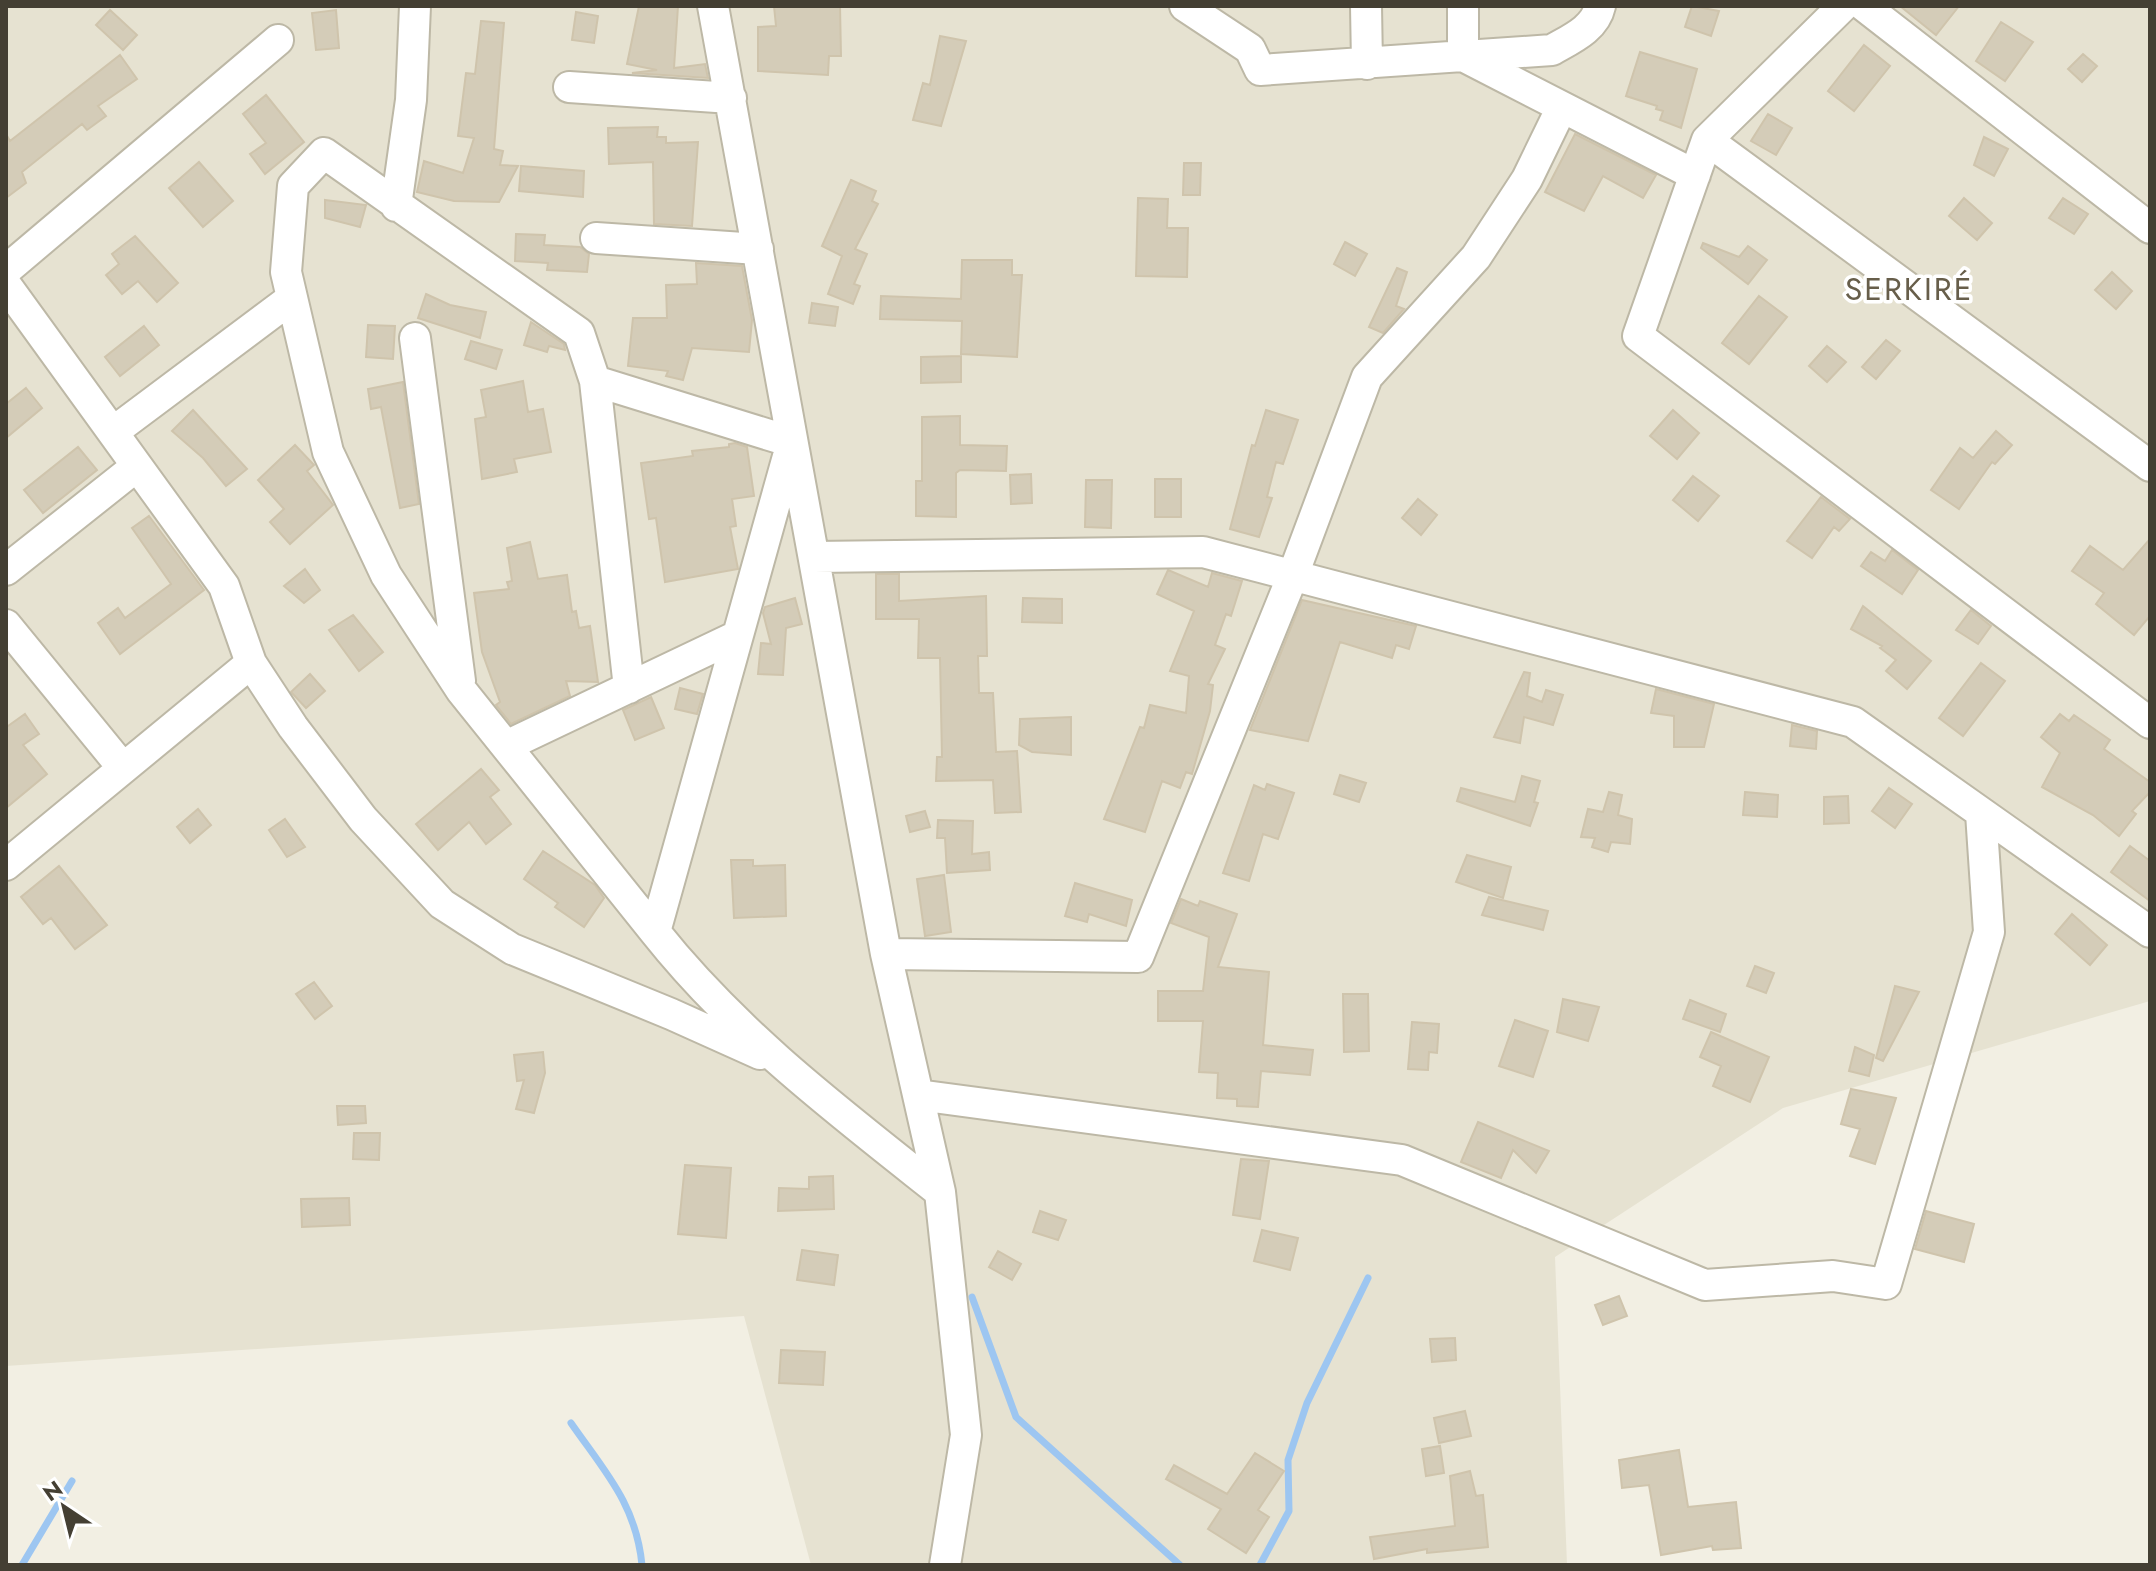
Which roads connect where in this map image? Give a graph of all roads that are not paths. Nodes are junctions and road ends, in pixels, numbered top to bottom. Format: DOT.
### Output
graph roads {
  1 [pos="415,6"];
  2 [pos="713,6"];
  3 [pos="1366,6"];
  4 [pos="1463,6"];
  5 [pos="1600,6"];
  6 [pos="1843,6"];
  7 [pos="1864,6"];
  8 [pos="1196,10"];
  9 [pos="278,40"];
  10 [pos="1463,56"];
  11 [pos="1367,64"];
  12 [pos="569,87"];
  13 [pos="731,98"];
  14 [pos="1562,107"];
  15 [pos="1707,140"];
  16 [pos="1695,175"];
  17 [pos="396,206"];
  18 [pos="2150,228"];
  19 [pos="596,238"];
  20 [pos="758,249"];
  21 [pos="6,270"];
  22 [pos="292,298"];
  23 [pos="11,302"];
  24 [pos="415,338"];
  25 [pos="595,381"];
  26 [pos="113,432"];
  27 [pos="792,442"];
  28 [pos="137,466"];
  29 [pos="2150,466"];
  30 [pos="814,557"];
  31 [pos="6,570"];
  32 [pos="1293,575"];
  33 [pos="6,625"];
  34 [pos="737,636"];
  35 [pos="251,663"];
  36 [pos="629,688"];
  37 [pos="461,690"];
  38 [pos="2150,723"];
  39 [pos="506,746"];
  40 [pos="123,768"];
  41 [pos="1981,813"];
  42 [pos="6,865"];
  43 [pos="655,932"];
  44 [pos="2150,932"];
  45 [pos="886,954"];
  46 [pos="778,1063"];
  47 [pos="918,1095"];
  48 [pos="940,1192"];
  49 [pos="945,1565"];
  1 -- 17 [label="street"];
  2 -- 13 [label="street"];
  3 -- 11 [label="street"];
  4 -- 10 [label="street"];
  5 -- 10 [label="street"];
  6 -- 15 [label="street"];
  7 -- 18 [label="street"];
  8 -- 11 [label="street"];
  9 -- 21 [label="street"];
  10 -- 11 [label="street"];
  10 -- 14 [label="street"];
  12 -- 13 [label="street"];
  13 -- 20 [label="street"];
  14 -- 16 [label="street"];
  14 -- 32 [label="street"];
  15 -- 16 [label="street"];
  15 -- 29 [label="street"];
  16 -- 38 [label="street"];
  17 -- 22 [label="street"];
  17 -- 25 [label="street"];
  19 -- 20 [label="street"];
  20 -- 27 [label="street"];
  22 -- 26 [label="street"];
  22 -- 37 [label="street"];
  23 -- 26 [label="street"];
  24 -- 37 [label="street"];
  25 -- 27 [label="street"];
  25 -- 36 [label="street"];
  26 -- 28 [label="street"];
  27 -- 30 [label="street"];
  27 -- 34 [label="street"];
  28 -- 31 [label="street"];
  28 -- 35 [label="street"];
  30 -- 32 [label="street"];
  30 -- 45 [label="street"];
  32 -- 41 [label="street"];
  32 -- 45 [label="street"];
  33 -- 40 [label="street"];
  34 -- 36 [label="street"];
  34 -- 43 [label="street"];
  35 -- 40 [label="street"];
  35 -- 46 [label="street"];
  36 -- 39 [label="street"];
  37 -- 39 [label="street"];
  39 -- 43 [label="street"];
  40 -- 42 [label="street"];
  41 -- 44 [label="street"];
  41 -- 47 [label="street"];
  43 -- 46 [label="street"];
  45 -- 47 [label="street"];
  46 -- 48 [label="street"];
  47 -- 48 [label="street"];
  48 -- 49 [label="street"];
}
